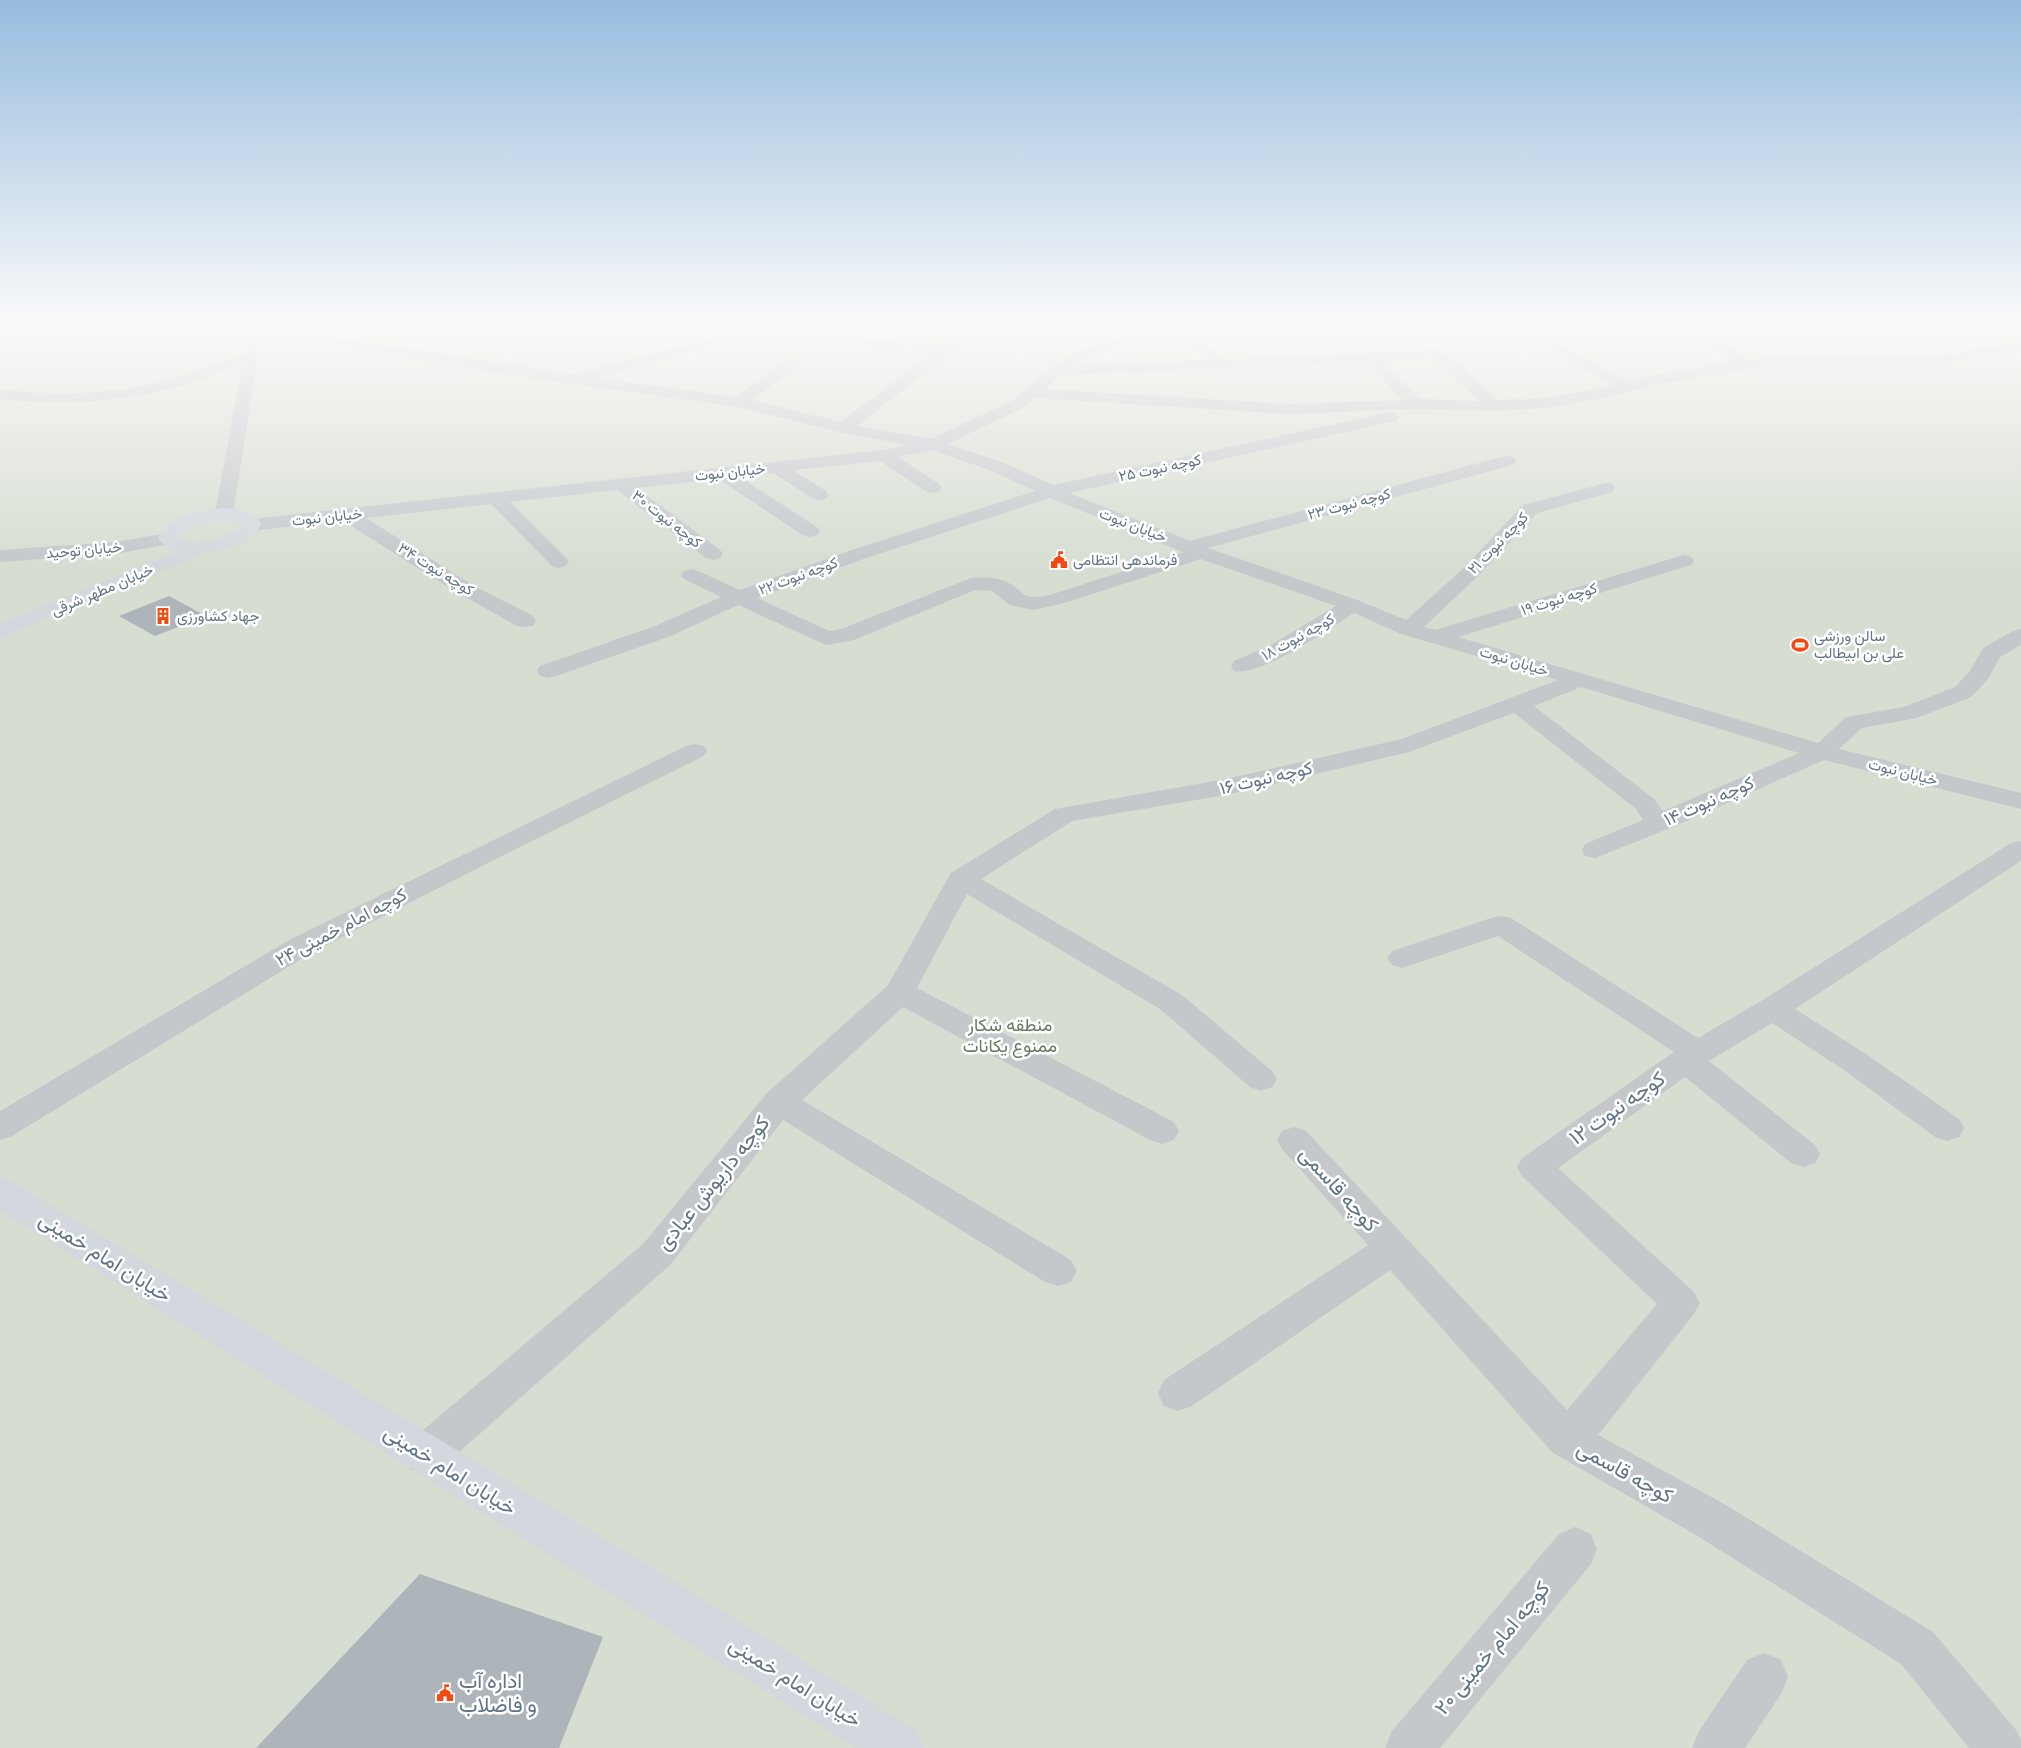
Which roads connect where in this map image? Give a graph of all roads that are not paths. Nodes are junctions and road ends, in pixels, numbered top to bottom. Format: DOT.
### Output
graph roads {
  1 [pos="242,405"];
  2 [pos="748,405"];
  3 [pos="874,405"];
  4 [pos="1017,405"];
  5 [pos="1217,405"];
  6 [pos="1412,405"];
  7 [pos="1519,405"];
  8 [pos="1495,406"];
  9 [pos="1415,408"];
  10 [pos="843,428"];
  11 [pos="933,445"];
  12 [pos="883,455"];
  13 [pos="1507,461"];
  14 [pos="776,467"];
  15 [pos="721,473"];
  16 [pos="622,484"];
  17 [pos="933,488"];
  18 [pos="1606,488"];
  19 [pos="1052,492"];
  20 [pos="820,495"];
  21 [pos="496,498"];
  22 [pos="224,514"];
  23 [pos="349,514"];
  24 [pos="251,525"];
  25 [pos="810,531"];
  26 [pos="168,539"];
  27 [pos="203,547"];
  28 [pos="1195,550"];
  29 [pos="713,554"];
  30 [pos="0,556"];
  31 [pos="1684,560"];
  32 [pos="559,562"];
  33 [pos="691,575"];
  34 [pos="739,598"];
  35 [pos="1353,605"];
  36 [pos="524,621"];
  37 [pos="1409,629"];
  38 [pos="0,632"];
  39 [pos="2021,636"];
  40 [pos="1435,637"];
  41 [pos="1242,666"];
  42 [pos="548,671"];
  43 [pos="1577,681"];
  44 [pos="1517,704"];
  45 [pos="695,751"];
  46 [pos="1822,752"];
  47 [pos="2021,801"];
  48 [pos="1660,823"];
  49 [pos="2021,849"];
  50 [pos="1595,850"];
  51 [pos="962,879"];
  52 [pos="1402,958"];
  53 [pos="900,992"];
  54 [pos="1772,1008"];
  55 [pos="1692,1056"];
  56 [pos="1261,1079"];
  57 [pos="779,1102"];
  58 [pos="0,1127"];
  59 [pos="1946,1128"];
  60 [pos="1162,1131"];
  61 [pos="1294,1140"];
  62 [pos="1803,1154"];
  63 [pos="0,1192"];
  64 [pos="1393,1248"];
  65 [pos="1058,1271"];
  66 [pos="1178,1393"];
  67 [pos="1568,1440"];
  68 [pos="425,1455"];
  69 [pos="1574,1548"];
  70 [pos="1764,1677"];
  71 [pos="900,1748"];
  72 [pos="1409,1748"];
  73 [pos="1716,1748"];
  74 [pos="2000,1748"];
  1 -- 22 [label="street"];
  2 -- 10 [label="street"];
  3 -- 10 [label="street"];
  4 -- 11 [label="street"];
  5 -- 9 [label="street"];
  6 -- 9 [label="street"];
  7 -- 8 [label="street"];
  8 -- 9 [label="street"];
  9 -- 19 [label="street, کوچه نبوت ۲۵"];
  10 -- 11 [label="street"];
  11 -- 12 [label="street, خیابان نبوت"];
  11 -- 19 [label="street, خیابان نبوت"];
  12 -- 14 [label="street, خیابان نبوت"];
  12 -- 17 [label="street"];
  13 -- 28 [label="street, کوچه نبوت ۲۳"];
  14 -- 15 [label="street, خیابان نبوت"];
  14 -- 20 [label="street"];
  15 -- 16 [label="street, خیابان نبوت"];
  15 -- 25 [label="street"];
  16 -- 21 [label="street, خیابان نبوت"];
  16 -- 29 [label="street, کوچه نبوت ۳۰"];
  18 -- 37 [label="street, کوچه نبوت ۲۱"];
  19 -- 28 [label="street, خیابان نبوت"];
  19 -- 34 [label="street, کوچه نبوت ۲۲"];
  21 -- 23 [label="street, خیابان نبوت"];
  21 -- 32 [label="street"];
  22 -- 24 [label="main road"];
  22 -- 26 [label="main road"];
  23 -- 24 [label="street, خیابان نبوت"];
  23 -- 36 [label="street, کوچه نبوت ۳۴"];
  24 -- 27 [label="main road"];
  26 -- 27 [label="main road"];
  26 -- 30 [label="street, خیابان توحید"];
  27 -- 38 [label="main road, خیابان مطهر شرقی"];
  28 -- 34 [label="street, کوچه نبوت ۲۳"];
  28 -- 35 [label="street, خیابان نبوت"];
  31 -- 40 [label="street, کوچه نبوت ۱۹"];
  33 -- 34 [label="street"];
  34 -- 42 [label="street, کوچه نبوت ۲۲"];
  35 -- 37 [label="street, خیابان نبوت"];
  35 -- 41 [label="street, کوچه نبوت ۱۸"];
  37 -- 40 [label="street, خیابان نبوت"];
  39 -- 46 [label="street, کوچه نبوت ۱۴"];
  40 -- 43 [label="street, خیابان نبوت"];
  43 -- 44 [label="street, کوچه نبوت ۱۶"];
  43 -- 46 [label="street, خیابان نبوت"];
  44 -- 48 [label="street"];
  44 -- 51 [label="street, کوچه نبوت ۱۶"];
  45 -- 58 [label="street, کوچه امام خمینی ۲۴"];
  46 -- 47 [label="street, خیابان نبوت"];
  46 -- 48 [label="street, کوچه نبوت ۱۴"];
  48 -- 50 [label="street, کوچه نبوت ۱۴"];
  49 -- 54 [label="street, کوچه نبوت ۱۲"];
  51 -- 53 [label="street, کوچه داریوش عبادی"];
  51 -- 56 [label="street"];
  52 -- 55 [label="street"];
  53 -- 57 [label="street, کوچه داریوش عبادی"];
  53 -- 60 [label="street"];
  54 -- 55 [label="street, کوچه نبوت ۱۲"];
  54 -- 59 [label="street"];
  55 -- 62 [label="street"];
  55 -- 67 [label="street, کوچه نبوت ۱۲"];
  57 -- 65 [label="street"];
  57 -- 68 [label="street, کوچه داریوش عبادی"];
  61 -- 64 [label="street, کوچه قاسمی"];
  63 -- 68 [label="main road, خیابان امام خمینی"];
  64 -- 66 [label="street"];
  64 -- 67 [label="street, کوچه قاسمی"];
  67 -- 74 [label="street, کوچه قاسمی"];
  68 -- 71 [label="main road, خیابان امام خمینی"];
  69 -- 72 [label="street, کوچه امام خمینی ۲۰"];
  70 -- 73 [label="street"];
}
